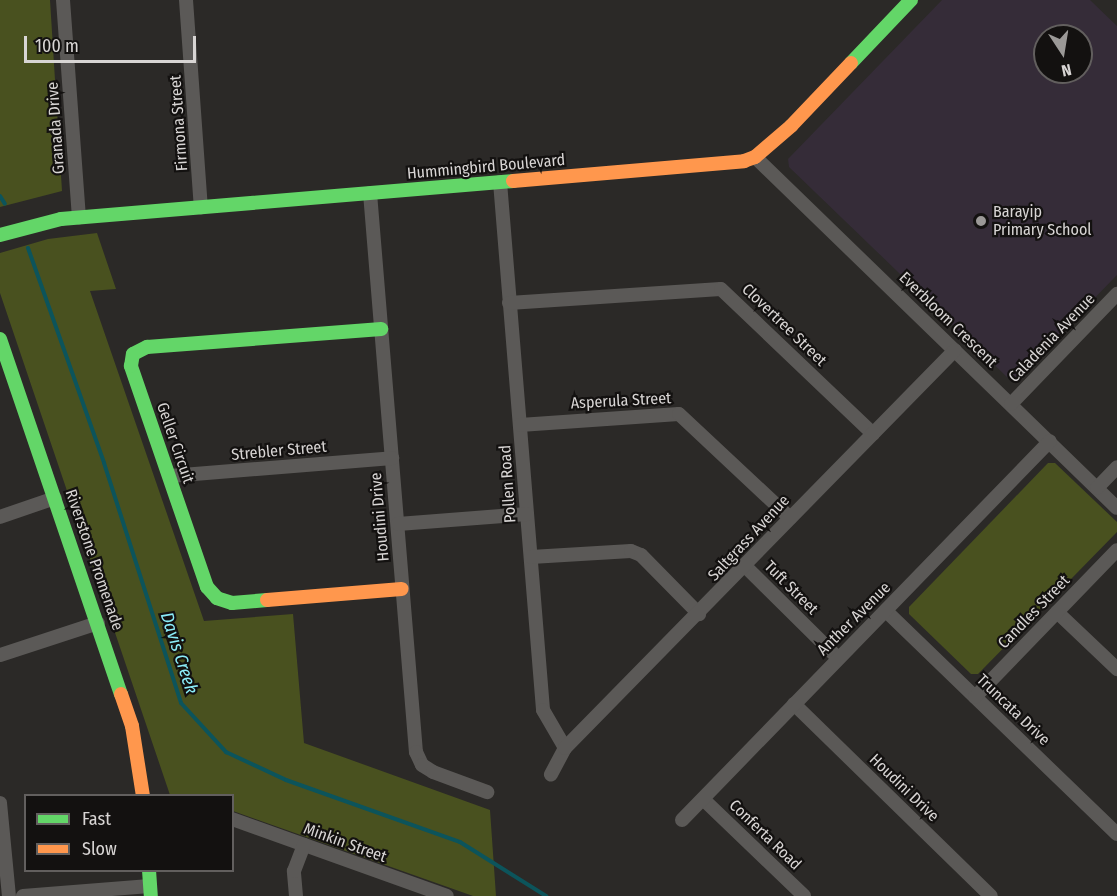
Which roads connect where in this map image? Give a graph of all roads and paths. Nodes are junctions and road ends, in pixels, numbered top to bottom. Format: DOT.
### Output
graph roads {
  1 [pos="63,0"];
  2 [pos="186,0"];
  3 [pos="911,0"];
  4 [pos="755,157"];
  5 [pos="500,182"];
  6 [pos="370,193"];
  7 [pos="201,207"];
  8 [pos="79,217"];
  9 [pos="0,235"];
  10 [pos="1117,294"];
  11 [pos="509,303"];
  12 [pos="381,329"];
  13 [pos="0,339"];
  14 [pos="955,350"];
  15 [pos="6,376"];
  16 [pos="1011,404"];
  17 [pos="520,425"];
  18 [pos="873,434"];
  19 [pos="1050,441"];
  20 [pos="392,458"];
  21 [pos="1117,467"];
  22 [pos="170,476"];
  23 [pos="1097,488"];
  24 [pos="55,498"];
  25 [pos="1117,508"];
  26 [pos="527,514"];
  27 [pos="0,517"];
  28 [pos="790,518"];
  29 [pos="398,524"];
  30 [pos="1117,550"];
  31 [pos="531,557"];
  32 [pos="746,567"];
  33 [pos="402,589"];
  34 [pos="886,611"];
  35 [pos="1057,612"];
  36 [pos="699,614"];
  37 [pos="98,623"];
  38 [pos="0,656"];
  39 [pos="838,658"];
  40 [pos="1117,669"];
  41 [pos="975,697"];
  42 [pos="794,704"];
  43 [pos="565,748"];
  44 [pos="551,774"];
  45 [pos="487,792"];
  46 [pos="143,794"];
  47 [pos="703,799"];
  48 [pos="0,803"];
  49 [pos="234,820"];
  50 [pos="682,820"];
  51 [pos="1117,834"];
  52 [pos="304,845"];
  53 [pos="149,872"];
  54 [pos="151,891"];
  55 [pos="440,895"];
  56 [pos="9,896"];
  57 [pos="22,896"];
  58 [pos="296,896"];
  59 [pos="804,896"];
  60 [pos="991,896"];
  1 -- 8 [label="street, Granada Drive"];
  2 -- 7 [label="street, Firmona Street"];
  3 -- 4 [label="street"];
  4 -- 5 [label="street, Hummingbird Boulevard"];
  4 -- 14 [label="street, Everbloom Crescent"];
  5 -- 6 [label="street, Hummingbird Boulevard"];
  5 -- 11 [label="street, Pollen Road"];
  6 -- 7 [label="street, Hummingbird Boulevard"];
  6 -- 12 [label="street, Houdini Drive"];
  7 -- 8 [label="street, Hummingbird Boulevard"];
  8 -- 9 [label="street, Hummingbird Boulevard"];
  10 -- 16 [label="street, Caladenia Avenue"];
  11 -- 17 [label="street, Pollen Road"];
  11 -- 18 [label="street, Clovertree Street"];
  12 -- 20 [label="street, Houdini Drive"];
  12 -- 22 [label="street, Geller Circuit"];
  13 -- 15 [label="street, Riverstone Promenade"];
  14 -- 16 [label="street, Everbloom Crescent"];
  14 -- 18 [label="street, Saltgrass Avenue"];
  15 -- 24 [label="street, Riverstone Promenade"];
  16 -- 19 [label="street, Everbloom Crescent"];
  17 -- 26 [label="street, Pollen Road"];
  17 -- 28 [label="street, Asperula Street"];
  18 -- 28 [label="street, Saltgrass Avenue"];
  19 -- 23 [label="street, Everbloom Crescent"];
  19 -- 34 [label="street, Anther Avenue"];
  20 -- 22 [label="street, Strebler Street"];
  20 -- 29 [label="street, Houdini Drive"];
  21 -- 23 [label="street"];
  22 -- 33 [label="street, Geller Circuit"];
  23 -- 25 [label="street, Everbloom Crescent"];
  24 -- 27 [label="street"];
  24 -- 37 [label="street, Riverstone Promenade"];
  26 -- 29 [label="street"];
  26 -- 31 [label="street, Pollen Road"];
  28 -- 32 [label="street, Saltgrass Avenue"];
  29 -- 33 [label="street, Houdini Drive"];
  30 -- 35 [label="street, Candles Street"];
  31 -- 36 [label="street"];
  31 -- 43 [label="street, Pollen Road"];
  32 -- 36 [label="street, Saltgrass Avenue"];
  32 -- 39 [label="street, Tuft Street"];
  33 -- 45 [label="street, Houdini Drive"];
  34 -- 39 [label="street, Anther Avenue"];
  34 -- 41 [label="street, Truncata Drive"];
  35 -- 40 [label="street"];
  35 -- 41 [label="street, Candles Street"];
  36 -- 43 [label="street, Saltgrass Avenue"];
  37 -- 38 [label="street"];
  37 -- 46 [label="street, Riverstone Promenade"];
  39 -- 42 [label="street, Anther Avenue"];
  41 -- 51 [label="street, Truncata Drive"];
  42 -- 47 [label="street, Anther Avenue"];
  42 -- 60 [label="street, Houdini Drive"];
  43 -- 44 [label="street"];
  47 -- 50 [label="street, Anther Avenue"];
  47 -- 59 [label="street, Conferta Road"];
  48 -- 56 [label="street"];
  49 -- 52 [label="street, Minkin Street"];
  52 -- 55 [label="street, Minkin Street"];
  52 -- 58 [label="street"];
  53 -- 54 [label="street"];
  54 -- 57 [label="street"];
}
